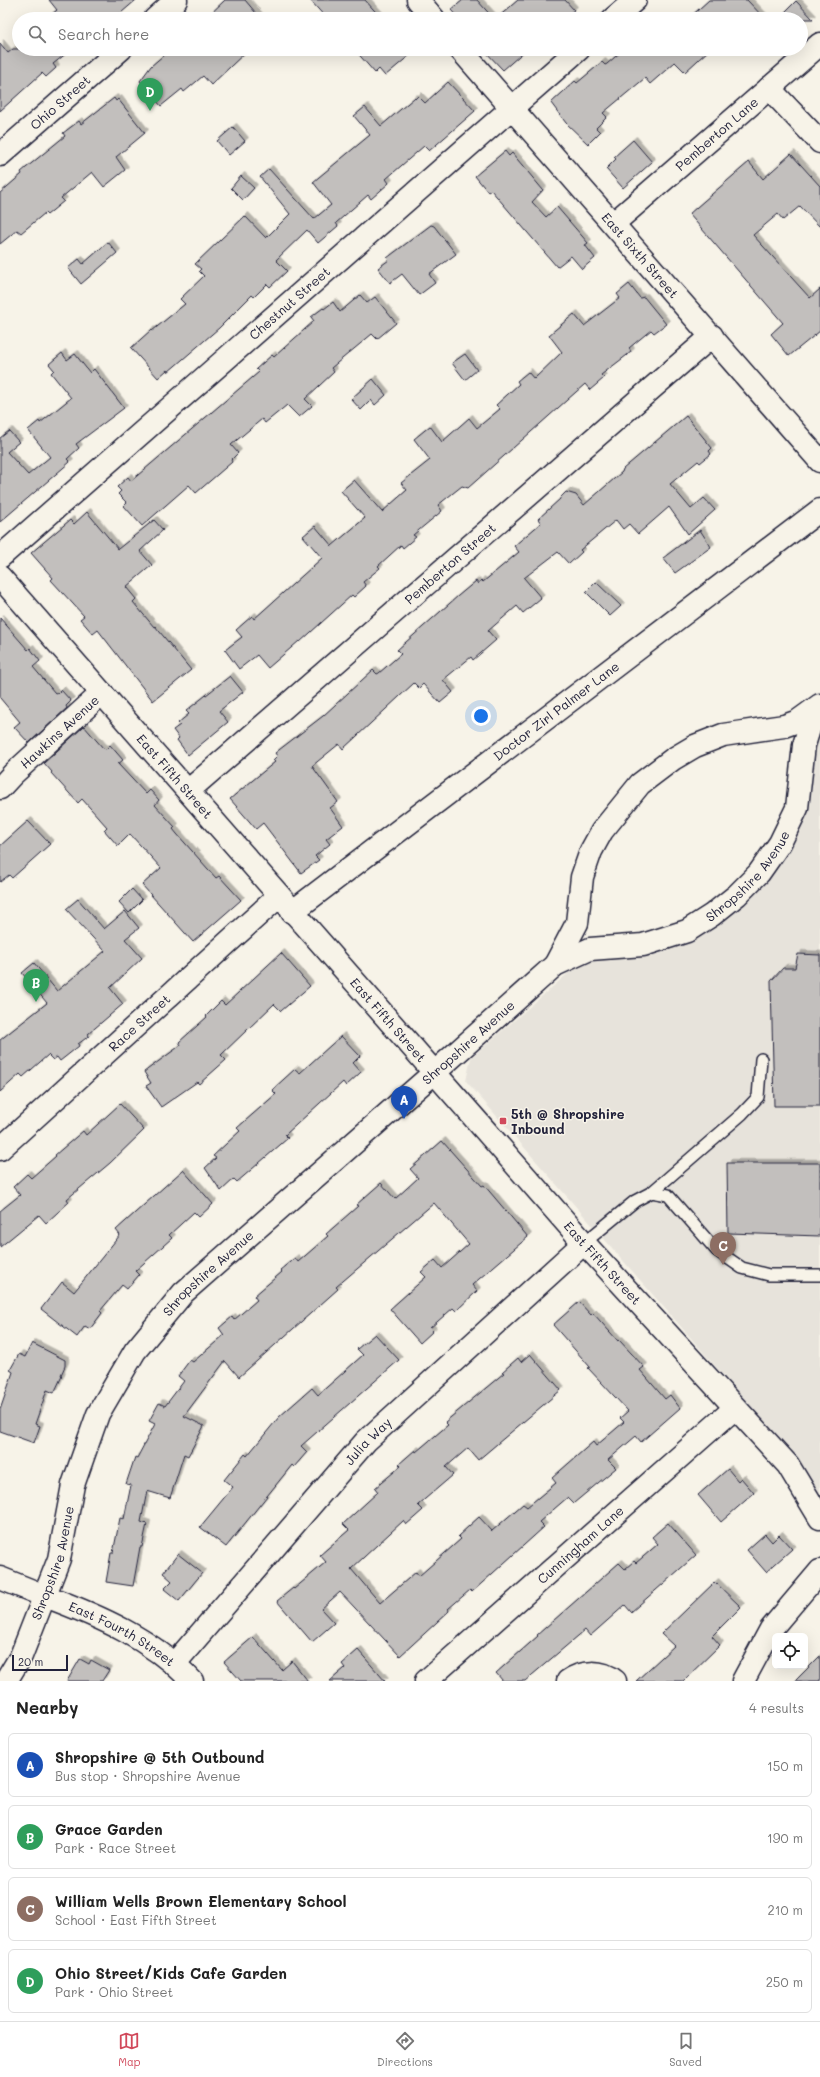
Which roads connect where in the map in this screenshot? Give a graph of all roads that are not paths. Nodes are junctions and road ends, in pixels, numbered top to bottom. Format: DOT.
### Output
graph roads {
  1 [pos="176,0"];
  2 [pos="418,0"];
  3 [pos="635,0"];
  4 [pos="163,12"];
  5 [pos="428,12"];
  6 [pos="621,12"];
  7 [pos="820,44"];
  8 [pos="808,54"];
  9 [pos="113,56"];
  10 [pos="466,56"];
  11 [pos="571,56"];
  12 [pos="806,56"];
  13 [pos="769,88"];
  14 [pos="512,108"];
  15 [pos="820,142"];
  16 [pos="0,155"];
  17 [pos="614,223"];
  18 [pos="712,336"];
  19 [pos="820,461"];
  20 [pos="820,510"];
  21 [pos="0,557"];
  22 [pos="0,577"];
  23 [pos="102,693"];
  24 [pos="817,707"];
  25 [pos="758,731"];
  26 [pos="802,764"];
  27 [pos="0,788"];
  28 [pos="188,791"];
  29 [pos="579,901"];
  30 [pos="285,904"];
  31 [pos="619,947"];
  32 [pos="555,965"];
  33 [pos="760,1059"];
  34 [pos="435,1072"];
  35 [pos="0,1149"];
  36 [pos="652,1192"];
  37 [pos="584,1243"];
  38 [pos="820,1275"];
  39 [pos="735,1408"];
  40 [pos="820,1518"];
  41 [pos="820,1571"];
  42 [pos="0,1578"];
  43 [pos="45,1596"];
  44 [pos="175,1663"];
  45 [pos="6,1681"];
  46 [pos="192,1681"];
  47 [pos="426,1681"];
  48 [pos="568,1681"];
  49 [pos="615,1681"];
  50 [pos="743,1681"];
  1 -- 4 [label="street"];
  2 -- 5 [label="street"];
  3 -- 6 [label="street"];
  7 -- 8 [label="street, Pemberton Lane"];
  9 -- 16 [label="street, Ohio Street"];
  10 -- 14 [label="street, East Sixth Street"];
  11 -- 14 [label="street, Chestnut Street"];
  12 -- 13 [label="street, Pemberton Lane"];
  13 -- 15 [label="street"];
  13 -- 17 [label="street, Pemberton Lane"];
  14 -- 17 [label="street, East Sixth Street"];
  14 -- 21 [label="street, Chestnut Street"];
  17 -- 18 [label="street, East Sixth Street"];
  18 -- 19 [label="street, East Sixth Street"];
  18 -- 28 [label="street, Pemberton Street"];
  20 -- 30 [label="street, Doctor Zirl Palmer Lane"];
  22 -- 23 [label="street, East Fifth Street"];
  23 -- 27 [label="street, Hawkins Avenue"];
  23 -- 28 [label="street, East Fifth Street"];
  24 -- 25 [label="street, Shropshire Avenue"];
  24 -- 26 [label="street, Shropshire Avenue"];
  25 -- 26 [label="street, Shropshire Avenue"];
  25 -- 29 [label="street, Shropshire Avenue"];
  26 -- 31 [label="street, Shropshire Avenue"];
  28 -- 30 [label="street, East Fifth Street"];
  29 -- 31 [label="street, Shropshire Avenue"];
  29 -- 32 [label="street, Shropshire Avenue"];
  30 -- 34 [label="street, East Fifth Street"];
  30 -- 35 [label="street, Race Street"];
  31 -- 32 [label="street, Shropshire Avenue"];
  32 -- 34 [label="street, Shropshire Avenue"];
  33 -- 36 [label="lane"];
  34 -- 37 [label="street, East Fifth Street"];
  34 -- 43 [label="street, Shropshire Avenue"];
  36 -- 37 [label="lane"];
  36 -- 38 [label="lane"];
  37 -- 39 [label="street, East Fifth Street"];
  37 -- 44 [label="street, Julia Way"];
  39 -- 40 [label="street, East Fifth Street"];
  39 -- 47 [label="street, Cunningham Lane"];
  41 -- 50 [label="street"];
  42 -- 43 [label="street, East Fourth Street"];
  43 -- 44 [label="street, East Fourth Street"];
  43 -- 45 [label="street, Shropshire Avenue"];
  44 -- 46 [label="street, East Fourth Street"];
  48 -- 49 [label="street"];
}
